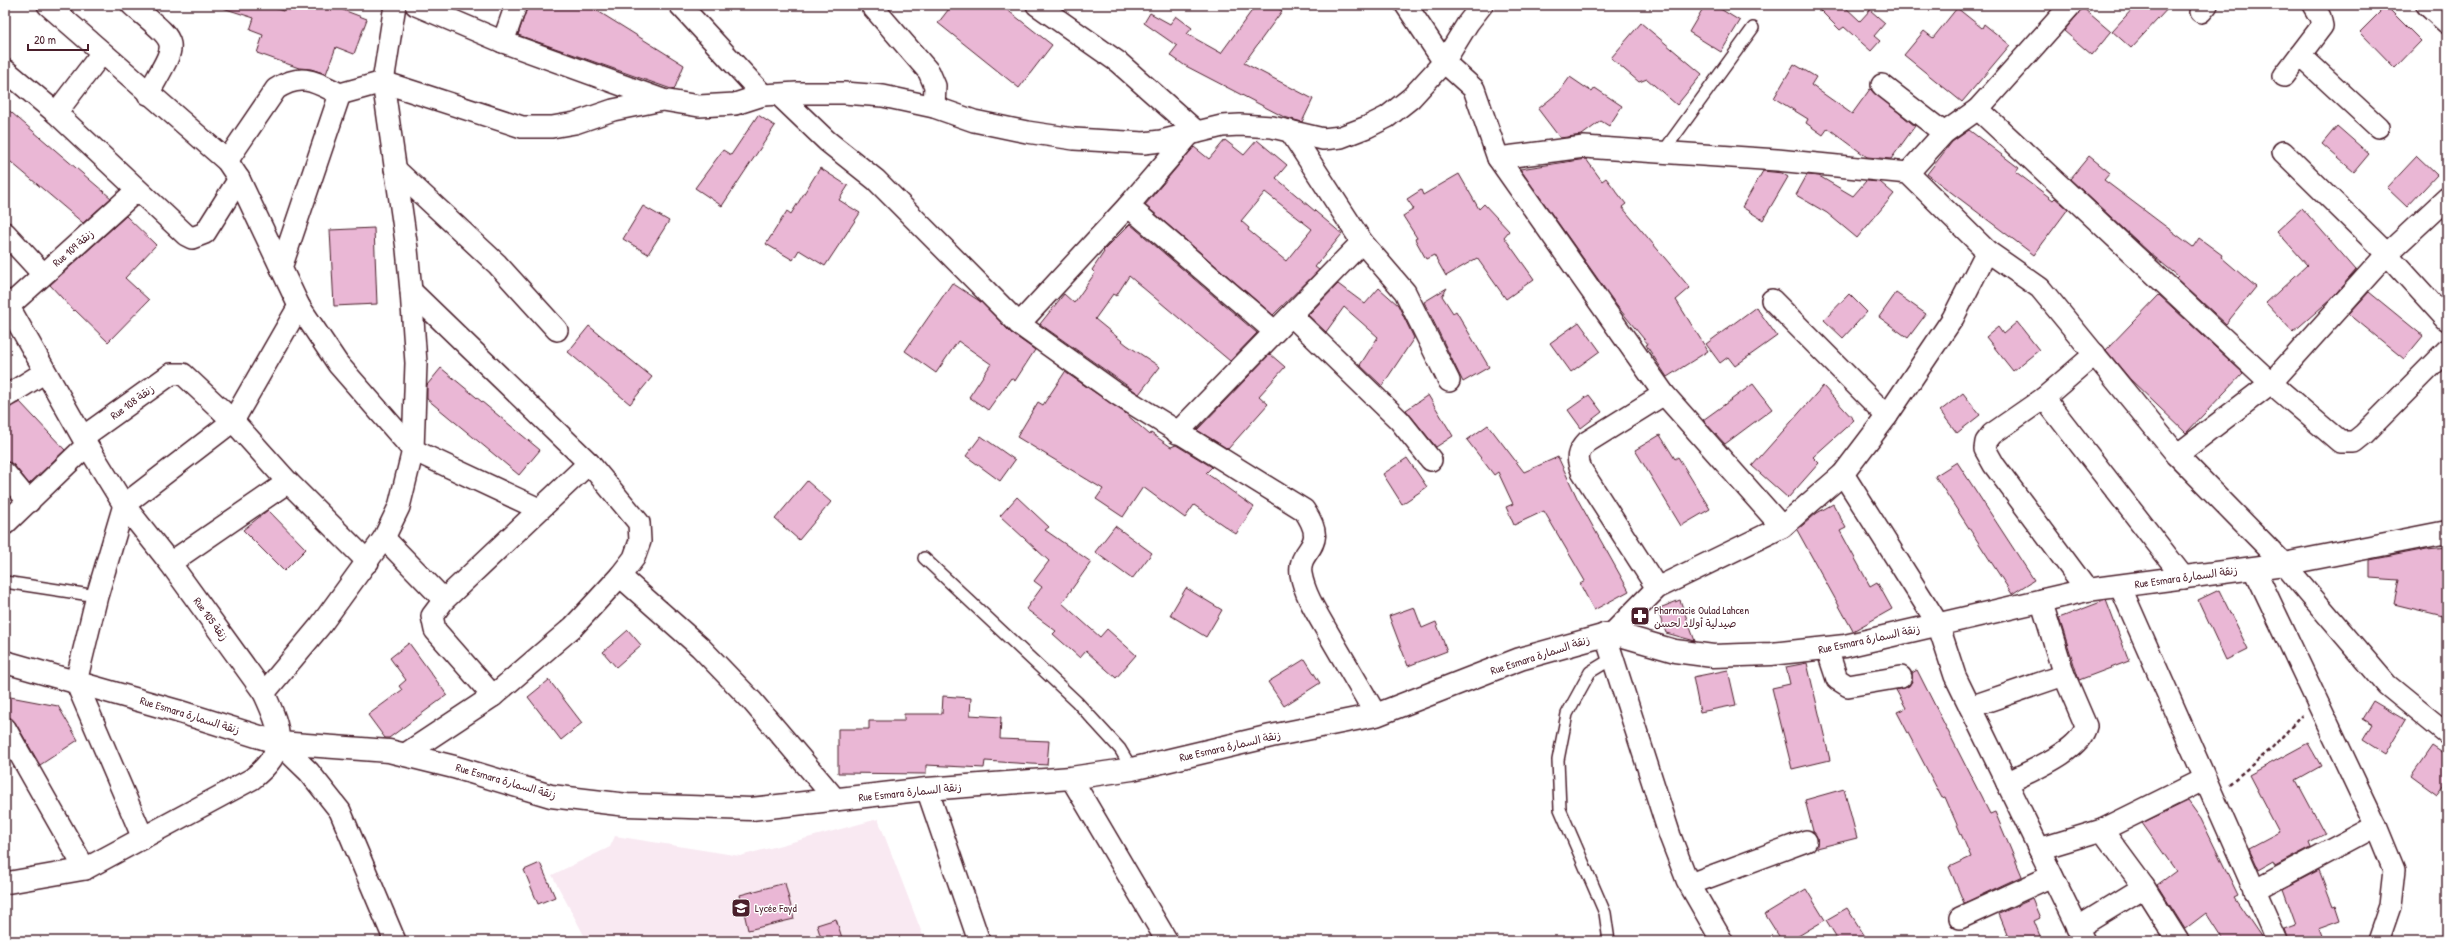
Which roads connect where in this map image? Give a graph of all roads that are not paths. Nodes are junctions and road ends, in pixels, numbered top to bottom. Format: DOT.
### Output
graph roads {
  1 [pos="48,5"];
  2 [pos="132,5"];
  3 [pos="395,5"];
  4 [pos="416,5"];
  5 [pos="516,5"];
  6 [pos="680,5"];
  7 [pos="871,5"];
  8 [pos="1037,5"];
  9 [pos="1406,5"];
  10 [pos="1482,5"];
  11 [pos="2071,5"];
  12 [pos="2313,5"];
  13 [pos="2427,5"];
  14 [pos="2447,23"];
  15 [pos="1753,28"];
  16 [pos="503,42"];
  17 [pos="102,53"];
  18 [pos="2300,55"];
  19 [pos="1444,62"];
  20 [pos="5,70"];
  21 [pos="2284,76"];
  22 [pos="382,82"];
  23 [pos="1882,85"];
  24 [pos="148,94"];
  25 [pos="340,94"];
  26 [pos="771,95"];
  27 [pos="663,100"];
  28 [pos="934,107"];
  29 [pos="1978,109"];
  30 [pos="56,113"];
  31 [pos="2378,127"];
  32 [pos="1290,131"];
  33 [pos="1193,133"];
  34 [pos="1944,133"];
  35 [pos="1663,152"];
  36 [pos="2283,152"];
  37 [pos="1498,158"];
  38 [pos="227,161"];
  39 [pos="395,169"];
  40 [pos="1908,173"];
  41 [pos="239,179"];
  42 [pos="136,190"];
  43 [pos="2447,198"];
  44 [pos="1128,206"];
  45 [pos="5,233"];
  46 [pos="1362,242"];
  47 [pos="1987,251"];
  48 [pos="2388,254"];
  49 [pos="281,268"];
  50 [pos="43,274"];
  51 [pos="411,292"];
  52 [pos="1772,300"];
  53 [pos="7,303"];
  54 [pos="298,306"];
  55 [pos="1292,316"];
  56 [pos="2447,320"];
  57 [pos="1019,324"];
  58 [pos="557,330"];
  59 [pos="1274,331"];
  60 [pos="2447,350"];
  61 [pos="2095,354"];
  62 [pos="45,372"];
  63 [pos="1449,381"];
  64 [pos="2271,383"];
  65 [pos="1664,394"];
  66 [pos="5,397"];
  67 [pos="2044,398"];
  68 [pos="1887,416"];
  69 [pos="233,421"];
  70 [pos="1177,433"];
  71 [pos="85,441"];
  72 [pos="412,450"];
  73 [pos="2177,455"];
  74 [pos="1432,460"];
  75 [pos="589,463"];
  76 [pos="5,473"];
  77 [pos="1844,474"];
  78 [pos="288,482"];
  79 [pos="29,502"];
  80 [pos="124,505"];
  81 [pos="540,509"];
  82 [pos="5,524"];
  83 [pos="1782,527"];
  84 [pos="2447,532"];
  85 [pos="384,538"];
  86 [pos="924,558"];
  87 [pos="170,562"];
  88 [pos="368,562"];
  89 [pos="2284,564"];
  90 [pos="2254,568"];
  91 [pos="620,576"];
  92 [pos="2184,578"];
  93 [pos="5,582"];
  94 [pos="2120,586"];
  95 [pos="1657,588"];
  96 [pos="2087,590"];
  97 [pos="97,596"];
  98 [pos="444,600"];
  99 [pos="2041,600"];
  100 [pos="1938,624"];
  101 [pos="1609,634"];
  102 [pos="1827,648"];
  103 [pos="1614,658"];
  104 [pos="5,662"];
  105 [pos="2064,675"];
  106 [pos="1901,676"];
  107 [pos="76,682"];
  108 [pos="264,693"];
  109 [pos="493,696"];
  110 [pos="1970,707"];
  111 [pos="1376,715"];
  112 [pos="6,734"];
  113 [pos="2447,734"];
  114 [pos="279,743"];
  115 [pos="404,755"];
  116 [pos="1132,769"];
  117 [pos="1071,778"];
  118 [pos="2007,783"];
  119 [pos="2209,788"];
  120 [pos="927,789"];
  121 [pos="836,800"];
  122 [pos="2376,826"];
  123 [pos="2102,830"];
  124 [pos="143,838"];
  125 [pos="1806,842"];
  126 [pos="2039,849"];
  127 [pos="85,869"];
  128 [pos="2052,876"];
  129 [pos="6,881"];
  130 [pos="1690,884"];
  131 [pos="2144,887"];
  132 [pos="2254,891"];
  133 [pos="1960,918"];
  134 [pos="2080,934"];
  135 [pos="395,941"];
  136 [pos="979,941"];
  137 [pos="1166,941"];
  138 [pos="1609,941"];
  139 [pos="1722,941"];
  140 [pos="2178,941"];
  141 [pos="2277,941"];
  142 [pos="2378,941"];
  1 -- 17 [label="street"];
  2 -- 24 [label="street"];
  3 -- 22 [label="street"];
  4 -- 16 [label="street"];
  5 -- 16 [label="street"];
  6 -- 26 [label="street"];
  7 -- 28 [label="street"];
  8 -- 33 [label="street"];
  9 -- 19 [label="street"];
  10 -- 19 [label="street"];
  11 -- 29 [label="street"];
  12 -- 18 [label="street"];
  13 -- 14 [label="street"];
  15 -- 35 [label="lane"];
  16 -- 27 [label="street"];
  17 -- 24 [label="street"];
  17 -- 30 [label="street"];
  18 -- 21 [label="street"];
  18 -- 31 [label="street"];
  19 -- 32 [label="street"];
  19 -- 37 [label="street"];
  20 -- 30 [label="street"];
  22 -- 25 [label="street"];
  22 -- 27 [label="street"];
  22 -- 39 [label="street"];
  23 -- 34 [label="street"];
  24 -- 38 [label="street"];
  25 -- 38 [label="street"];
  25 -- 49 [label="street"];
  26 -- 27 [label="street"];
  26 -- 28 [label="street"];
  26 -- 57 [label="street"];
  28 -- 33 [label="street"];
  29 -- 34 [label="street"];
  29 -- 64 [label="street"];
  30 -- 42 [label="street"];
  32 -- 33 [label="street"];
  32 -- 46 [label="street"];
  33 -- 44 [label="street"];
  34 -- 40 [label="street"];
  35 -- 37 [label="street"];
  35 -- 40 [label="street"];
  36 -- 48 [label="street"];
  37 -- 65 [label="street"];
  38 -- 41 [label="street"];
  39 -- 51 [label="street"];
  39 -- 58 [label="street"];
  40 -- 47 [label="street"];
  41 -- 42 [label="street"];
  41 -- 49 [label="street"];
  42 -- 50 [label="street, Rue 109 زنقة"];
  43 -- 48 [label="street"];
  44 -- 57 [label="street"];
  44 -- 59 [label="street"];
  45 -- 50 [label="street"];
  46 -- 55 [label="street"];
  46 -- 63 [label="street"];
  47 -- 61 [label="street"];
  47 -- 68 [label="street"];
  48 -- 56 [label="street"];
  48 -- 64 [label="street"];
  49 -- 54 [label="street"];
  50 -- 53 [label="street, Rue 109 زنقة"];
  51 -- 72 [label="street"];
  51 -- 75 [label="street"];
  52 -- 68 [label="street"];
  53 -- 62 [label="street, Rue 105 زنقة"];
  54 -- 69 [label="street"];
  54 -- 72 [label="street"];
  55 -- 59 [label="street"];
  55 -- 74 [label="street"];
  57 -- 70 [label="street"];
  59 -- 70 [label="street"];
  60 -- 64 [label="street"];
  61 -- 67 [label="street"];
  61 -- 73 [label="street"];
  62 -- 66 [label="street"];
  62 -- 71 [label="street, Rue 105 زنقة"];
  64 -- 73 [label="street"];
  65 -- 83 [label="street"];
  65 -- 95 [label="street"];
  67 -- 92 [label="street"];
  67 -- 96 [label="street"];
  68 -- 77 [label="street"];
  69 -- 71 [label="street, Rue 108 زنقة"];
  69 -- 78 [label="street"];
  69 -- 80 [label="street"];
  70 -- 111 [label="street"];
  71 -- 79 [label="street, Rue 108 زنقة"];
  71 -- 80 [label="street, Rue 105 زنقة"];
  72 -- 81 [label="street"];
  72 -- 85 [label="street"];
  73 -- 89 [label="street"];
  75 -- 81 [label="street"];
  75 -- 91 [label="street"];
  76 -- 79 [label="street"];
  77 -- 83 [label="street"];
  77 -- 100 [label="street"];
  78 -- 87 [label="street"];
  78 -- 88 [label="street"];
  79 -- 82 [label="street, Rue 108 زنقة"];
  80 -- 87 [label="street, Rue 105 زنقة"];
  80 -- 97 [label="street"];
  81 -- 98 [label="street"];
  83 -- 95 [label="street"];
  84 -- 89 [label="street, Rue Esmara زنقة السمارة"];
  85 -- 88 [label="street"];
  85 -- 98 [label="street"];
  86 -- 116 [label="lane"];
  87 -- 108 [label="street, Rue 105 زنقة"];
  88 -- 108 [label="street"];
  89 -- 90 [label="street, Rue Esmara زنقة السمارة"];
  89 -- 113 [label="street"];
  90 -- 92 [label="street, Rue Esmara زنقة السمارة"];
  90 -- 122 [label="street"];
  91 -- 109 [label="street"];
  91 -- 121 [label="street"];
  92 -- 94 [label="street, Rue Esmara زنقة السمارة"];
  93 -- 97 [label="lane"];
  94 -- 96 [label="street, Rue Esmara زنقة السمارة"];
  94 -- 119 [label="street"];
  95 -- 101 [label="street"];
  96 -- 99 [label="street, Rue Esmara زنقة السمارة"];
  97 -- 107 [label="street"];
  98 -- 109 [label="street"];
  99 -- 100 [label="street, Rue Esmara زنقة السمارة"];
  99 -- 105 [label="street"];
  100 -- 102 [label="street, Rue Esmara زنقة السمارة"];
  100 -- 110 [label="street"];
  101 -- 102 [label="street, Rue Esmara زنقة السمارة"];
  101 -- 103 [label="street"];
  101 -- 111 [label="street, Rue Esmara زنقة السمارة"];
  102 -- 106 [label="street"];
  103 -- 130 [label="street"];
  103 -- 138 [label="lane"];
  104 -- 107 [label="street, Rue Esmara زنقة السمارة"];
  105 -- 110 [label="street"];
  105 -- 118 [label="street"];
  107 -- 114 [label="street, Rue Esmara زنقة السمارة"];
  107 -- 124 [label="street"];
  108 -- 114 [label="street, Rue 105 زنقة"];
  109 -- 115 [label="street"];
  110 -- 118 [label="street"];
  111 -- 116 [label="street, Rue Esmara زنقة السمارة"];
  112 -- 127 [label="street"];
  114 -- 115 [label="street, Rue Esmara زنقة السمارة"];
  114 -- 124 [label="street"];
  114 -- 135 [label="street"];
  115 -- 121 [label="street, Rue Esmara زنقة السمارة"];
  116 -- 117 [label="street, Rue Esmara زنقة السمارة"];
  117 -- 120 [label="street, Rue Esmara زنقة السمارة"];
  117 -- 137 [label="street"];
  118 -- 126 [label="street"];
  119 -- 123 [label="street"];
  119 -- 132 [label="street"];
  120 -- 121 [label="street, Rue Esmara زنقة السمارة"];
  120 -- 136 [label="street"];
  122 -- 132 [label="street"];
  122 -- 142 [label="street"];
  123 -- 126 [label="street"];
  123 -- 131 [label="street"];
  124 -- 127 [label="street"];
  125 -- 130 [label="street"];
  126 -- 128 [label="street"];
  127 -- 129 [label="street"];
  128 -- 133 [label="street"];
  128 -- 134 [label="street"];
  130 -- 139 [label="street"];
  131 -- 134 [label="street"];
  131 -- 140 [label="street"];
  132 -- 141 [label="street"];
}
